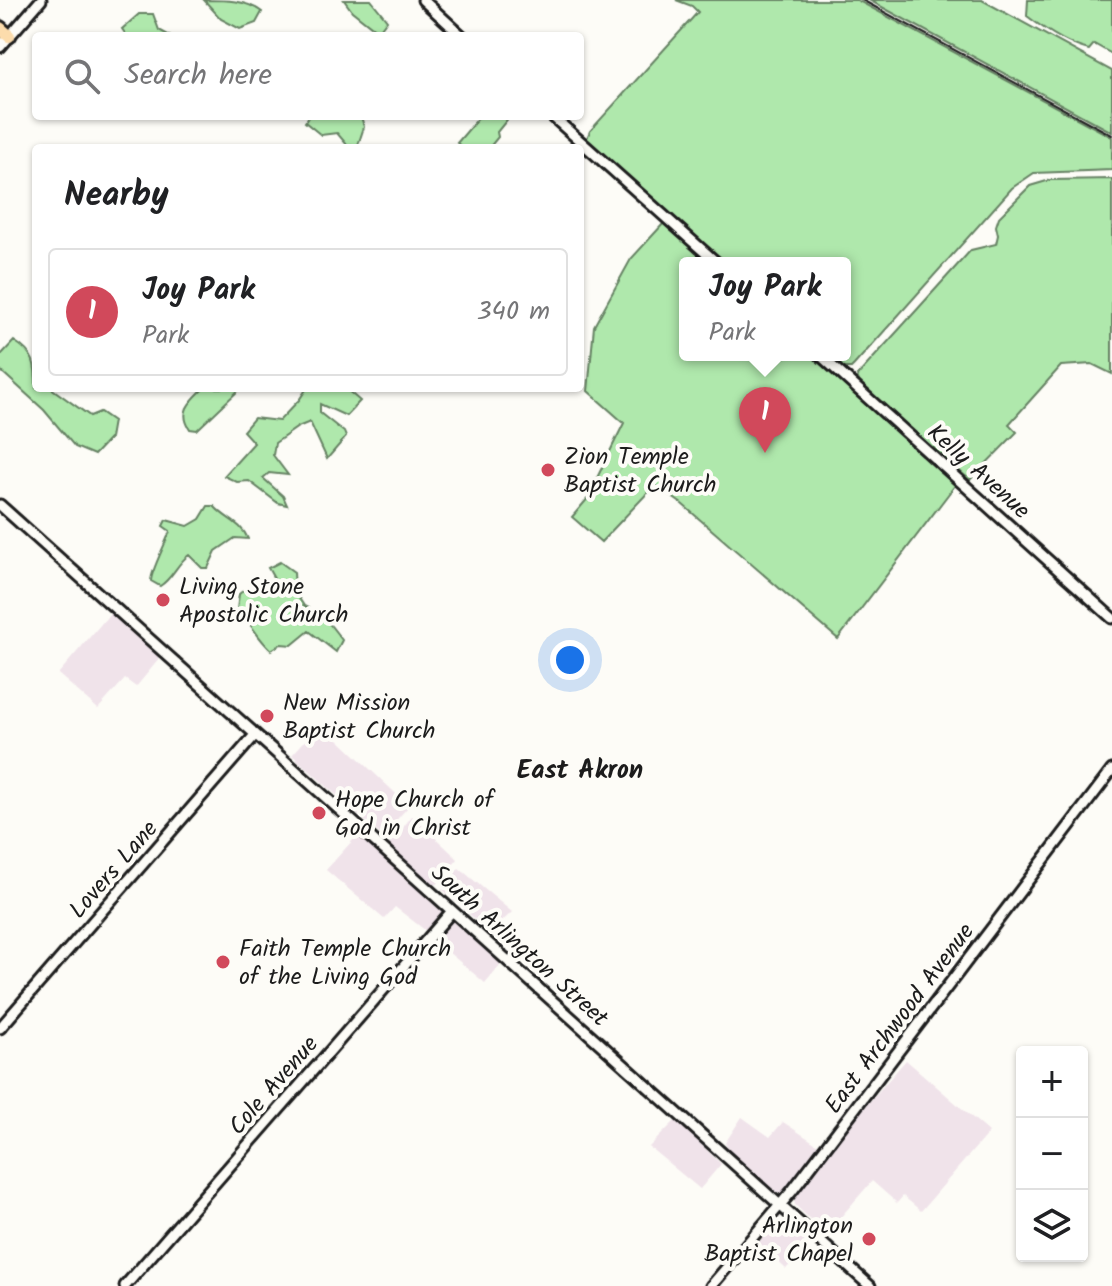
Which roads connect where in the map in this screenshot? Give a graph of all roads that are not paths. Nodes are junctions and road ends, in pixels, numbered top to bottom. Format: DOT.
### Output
graph roads {
  1 [pos="41,0"];
  2 [pos="423,0"];
  3 [pos="5,32"];
  4 [pos="458,32"];
  5 [pos="0,47"];
  6 [pos="556,120"];
  7 [pos="583,144"];
  8 [pos="584,145"];
  9 [pos="710,257"];
  10 [pos="827,361"];
  11 [pos="0,505"];
  12 [pos="1112,618"];
  13 [pos="255,735"];
  14 [pos="1112,770"];
  15 [pos="452,911"];
  16 [pos="0,1028"];
  17 [pos="781,1205"];
  18 [pos="125,1286"];
  19 [pos="711,1286"];
  20 [pos="870,1286"];
  1 -- 3 [label="main road"];
  2 -- 4 [label="main road"];
  3 -- 5 [label="main road"];
  6 -- 7 [label="main road"];
  8 -- 9 [label="main road"];
  10 -- 12 [label="main road, Kelly Avenue"];
  11 -- 13 [label="main road, South Arlington Street"];
  13 -- 15 [label="main road, South Arlington Street"];
  13 -- 16 [label="main road, Lovers Lane"];
  14 -- 17 [label="main road, East Archwood Avenue"];
  15 -- 17 [label="main road, South Arlington Street"];
  15 -- 18 [label="main road, Cole Avenue"];
  17 -- 19 [label="main road, East Archwood Avenue"];
  17 -- 20 [label="main road, South Arlington Street"];
}
